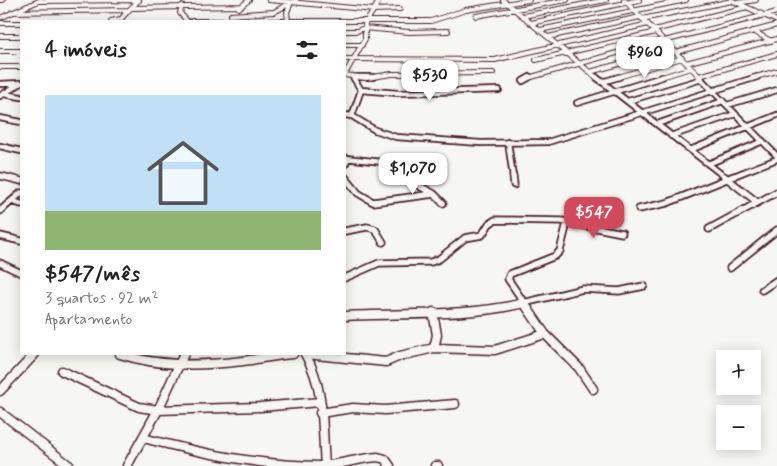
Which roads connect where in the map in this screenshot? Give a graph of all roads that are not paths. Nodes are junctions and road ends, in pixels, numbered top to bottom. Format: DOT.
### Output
graph roads {
  1 [pos="42,0"];
  2 [pos="87,0"];
  3 [pos="114,0"];
  4 [pos="139,0"];
  5 [pos="202,0"];
  6 [pos="249,0"];
  7 [pos="269,0"];
  8 [pos="296,0"];
  9 [pos="368,0"];
  10 [pos="376,0"];
  11 [pos="503,0"];
  12 [pos="529,0"];
  13 [pos="567,0"];
  14 [pos="606,0"];
  15 [pos="639,0"];
  16 [pos="686,0"];
  17 [pos="731,0"];
  18 [pos="756,0"];
  19 [pos="626,1"];
  20 [pos="737,3"];
  21 [pos="291,4"];
  22 [pos="508,4"];
  23 [pos="182,6"];
  24 [pos="197,6"];
  25 [pos="242,6"];
  26 [pos="747,7"];
  27 [pos="130,9"];
  28 [pos="400,9"];
  29 [pos="514,9"];
  30 [pos="280,10"];
  31 [pos="374,10"];
  32 [pos="634,10"];
  33 [pos="12,12"];
  34 [pos="287,12"];
  35 [pos="777,12"];
  36 [pos="765,15"];
  37 [pos="231,16"];
  38 [pos="476,16"];
  39 [pos="522,16"];
  40 [pos="0,18"];
  41 [pos="641,18"];
  42 [pos="116,20"];
  43 [pos="186,20"];
  44 [pos="225,20"];
  45 [pos="288,20"];
  46 [pos="346,20"];
  47 [pos="369,20"];
  48 [pos="777,21"];
  49 [pos="0,23"];
  50 [pos="20,23"];
  51 [pos="531,23"];
  52 [pos="648,24"];
  53 [pos="777,24"];
  54 [pos="364,28"];
  55 [pos="540,30"];
  56 [pos="346,31"];
  57 [pos="448,31"];
  58 [pos="655,31"];
  59 [pos="753,31"];
  60 [pos="0,36"];
  61 [pos="20,36"];
  62 [pos="548,37"];
  63 [pos="664,40"];
  64 [pos="772,41"];
  65 [pos="777,41"];
  66 [pos="346,45"];
  67 [pos="362,45"];
  68 [pos="559,46"];
  69 [pos="0,51"];
  70 [pos="20,51"];
  71 [pos="674,51"];
  72 [pos="568,54"];
  73 [pos="777,54"];
  74 [pos="682,58"];
  75 [pos="346,59"];
  76 [pos="354,59"];
  77 [pos="536,60"];
  78 [pos="579,63"];
  79 [pos="686,63"];
  80 [pos="0,67"];
  81 [pos="20,67"];
  82 [pos="691,68"];
  83 [pos="346,72"];
  84 [pos="493,72"];
  85 [pos="590,72"];
  86 [pos="777,72"];
  87 [pos="346,74"];
  88 [pos="353,76"];
  89 [pos="701,77"];
  90 [pos="523,81"];
  91 [pos="602,82"];
  92 [pos="20,83"];
  93 [pos="0,84"];
  94 [pos="20,84"];
  95 [pos="361,90"];
  96 [pos="499,90"];
  97 [pos="712,90"];
  98 [pos="777,90"];
  99 [pos="615,91"];
  100 [pos="2,95"];
  101 [pos="20,97"];
  102 [pos="628,101"];
  103 [pos="577,103"];
  104 [pos="725,103"];
  105 [pos="642,113"];
  106 [pos="735,114"];
  107 [pos="346,115"];
  108 [pos="777,115"];
  109 [pos="352,116"];
  110 [pos="0,118"];
  111 [pos="20,122"];
  112 [pos="656,124"];
  113 [pos="749,127"];
  114 [pos="671,136"];
  115 [pos="763,141"];
  116 [pos="508,142"];
  117 [pos="0,146"];
  118 [pos="777,146"];
  119 [pos="690,150"];
  120 [pos="771,150"];
  121 [pos="20,151"];
  122 [pos="777,157"];
  123 [pos="346,158"];
  124 [pos="708,164"];
  125 [pos="0,176"];
  126 [pos="346,178"];
  127 [pos="728,180"];
  128 [pos="20,181"];
  129 [pos="514,185"];
  130 [pos="777,192"];
  131 [pos="20,194"];
  132 [pos="434,194"];
  133 [pos="12,201"];
  134 [pos="757,202"];
  135 [pos="443,203"];
  136 [pos="20,204"];
  137 [pos="639,210"];
  138 [pos="0,211"];
  139 [pos="567,223"];
  140 [pos="709,229"];
  141 [pos="777,230"];
  142 [pos="346,231"];
  143 [pos="622,233"];
  144 [pos="0,236"];
  145 [pos="20,241"];
  146 [pos="384,242"];
  147 [pos="0,263"];
  148 [pos="730,268"];
  149 [pos="20,273"];
  150 [pos="346,278"];
  151 [pos="777,280"];
  152 [pos="644,286"];
  153 [pos="762,290"];
  154 [pos="525,303"];
  155 [pos="433,312"];
  156 [pos="346,316"];
  157 [pos="545,334"];
  158 [pos="434,348"];
  159 [pos="34,355"];
  160 [pos="123,355"];
  161 [pos="184,355"];
  162 [pos="284,355"];
  163 [pos="306,355"];
  164 [pos="315,355"];
  165 [pos="180,363"];
  166 [pos="62,371"];
  167 [pos="593,389"];
  168 [pos="0,391"];
  169 [pos="320,402"];
  170 [pos="455,404"];
  171 [pos="158,410"];
  172 [pos="0,412"];
  173 [pos="320,412"];
  174 [pos="143,438"];
  175 [pos="70,466"];
  176 [pos="127,466"];
  177 [pos="325,466"];
  178 [pos="390,466"];
  1 -- 2 [label="street"];
  1 -- 33 [label="street"];
  2 -- 3 [label="street"];
  3 -- 4 [label="street"];
  4 -- 27 [label="street"];
  5 -- 24 [label="street"];
  6 -- 25 [label="street"];
  7 -- 21 [label="street"];
  8 -- 21 [label="street"];
  9 -- 10 [label="street"];
  10 -- 31 [label="street"];
  11 -- 22 [label="street"];
  12 -- 22 [label="street"];
  13 -- 29 [label="street"];
  14 -- 39 [label="street"];
  15 -- 19 [label="street"];
  16 -- 32 [label="street"];
  17 -- 20 [label="street"];
  17 -- 41 [label="street"];
  18 -- 20 [label="street"];
  19 -- 32 [label="street"];
  19 -- 51 [label="street"];
  20 -- 26 [label="street"];
  21 -- 30 [label="street"];
  21 -- 31 [label="street"];
  21 -- 34 [label="street"];
  22 -- 29 [label="street"];
  22 -- 47 [label="street"];
  23 -- 24 [label="street"];
  23 -- 27 [label="street"];
  23 -- 43 [label="street"];
  24 -- 25 [label="street"];
  25 -- 37 [label="street"];
  26 -- 36 [label="street"];
  26 -- 58 [label="street"];
  27 -- 33 [label="street"];
  27 -- 42 [label="street"];
  28 -- 31 [label="street"];
  29 -- 38 [label="street"];
  29 -- 39 [label="street"];
  30 -- 34 [label="street"];
  30 -- 37 [label="street"];
  31 -- 47 [label="street"];
  32 -- 41 [label="street"];
  32 -- 55 [label="street"];
  33 -- 40 [label="street"];
  34 -- 45 [label="street"];
  35 -- 36 [label="street"];
  36 -- 48 [label="street"];
  36 -- 63 [label="street"];
  37 -- 44 [label="street"];
  39 -- 51 [label="street"];
  41 -- 52 [label="street"];
  41 -- 62 [label="street"];
  46 -- 47 [label="street"];
  47 -- 54 [label="street"];
  49 -- 50 [label="street"];
  51 -- 55 [label="street"];
  52 -- 58 [label="street"];
  52 -- 68 [label="street"];
  53 -- 59 [label="street"];
  54 -- 56 [label="street"];
  54 -- 57 [label="street"];
  54 -- 67 [label="street"];
  55 -- 62 [label="street"];
  58 -- 63 [label="street"];
  58 -- 72 [label="street"];
  59 -- 64 [label="street"];
  59 -- 71 [label="street"];
  60 -- 61 [label="street"];
  62 -- 68 [label="street"];
  63 -- 71 [label="street"];
  63 -- 78 [label="street"];
  64 -- 65 [label="street"];
  64 -- 79 [label="street"];
  66 -- 67 [label="street"];
  67 -- 76 [label="street"];
  68 -- 72 [label="street"];
  68 -- 76 [label="street"];
  69 -- 70 [label="street"];
  71 -- 74 [label="street"];
  71 -- 85 [label="street"];
  72 -- 77 [label="street"];
  72 -- 78 [label="street"];
  73 -- 89 [label="street"];
  74 -- 79 [label="street"];
  74 -- 91 [label="street"];
  75 -- 76 [label="street"];
  76 -- 83 [label="street"];
  78 -- 85 [label="street"];
  78 -- 90 [label="street"];
  79 -- 82 [label="street"];
  80 -- 81 [label="street"];
  82 -- 89 [label="street"];
  82 -- 99 [label="street"];
  84 -- 88 [label="street"];
  85 -- 91 [label="street"];
  86 -- 97 [label="street"];
  87 -- 88 [label="street"];
  88 -- 95 [label="street"];
  89 -- 97 [label="street"];
  89 -- 102 [label="street"];
  91 -- 99 [label="street"];
  92 -- 93 [label="street"];
  94 -- 100 [label="street"];
  95 -- 96 [label="street"];
  95 -- 109 [label="street"];
  97 -- 104 [label="street"];
  97 -- 105 [label="street"];
  98 -- 104 [label="street"];
  99 -- 102 [label="street"];
  99 -- 103 [label="street"];
  100 -- 101 [label="street"];
  102 -- 105 [label="street"];
  104 -- 106 [label="street"];
  104 -- 112 [label="street"];
  105 -- 112 [label="street"];
  105 -- 116 [label="street"];
  106 -- 113 [label="street"];
  106 -- 114 [label="street"];
  107 -- 109 [label="street"];
  108 -- 113 [label="street"];
  109 -- 116 [label="street"];
  110 -- 111 [label="street"];
  112 -- 114 [label="street"];
  113 -- 115 [label="street"];
  113 -- 119 [label="street"];
  114 -- 119 [label="street"];
  115 -- 120 [label="street"];
  115 -- 124 [label="street"];
  116 -- 129 [label="street"];
  117 -- 121 [label="street"];
  118 -- 120 [label="street"];
  119 -- 124 [label="street"];
  120 -- 122 [label="street"];
  122 -- 127 [label="street"];
  123 -- 132 [label="street"];
  124 -- 127 [label="street"];
  125 -- 128 [label="street"];
  126 -- 132 [label="street"];
  127 -- 134 [label="street"];
  127 -- 137 [label="street"];
  130 -- 134 [label="street"];
  131 -- 133 [label="street"];
  132 -- 135 [label="street"];
  133 -- 136 [label="street"];
  133 -- 138 [label="street"];
  134 -- 140 [label="street"];
  139 -- 143 [label="street"];
  139 -- 150 [label="street"];
  139 -- 154 [label="street"];
  141 -- 148 [label="street"];
  142 -- 146 [label="street"];
  144 -- 145 [label="street"];
  147 -- 149 [label="street"];
  151 -- 153 [label="street"];
  152 -- 154 [label="street"];
  154 -- 155 [label="street"];
  154 -- 157 [label="street"];
  155 -- 156 [label="street"];
  155 -- 158 [label="street"];
  157 -- 158 [label="street"];
  157 -- 167 [label="street"];
  158 -- 164 [label="street"];
  159 -- 168 [label="street"];
  160 -- 165 [label="street"];
  161 -- 165 [label="street"];
  162 -- 165 [label="street"];
  163 -- 169 [label="street"];
  165 -- 171 [label="street"];
  166 -- 171 [label="street"];
  169 -- 171 [label="street"];
  169 -- 173 [label="street"];
  170 -- 173 [label="street"];
  171 -- 174 [label="street"];
  172 -- 175 [label="street"];
  173 -- 177 [label="street"];
  174 -- 176 [label="street"];
  174 -- 177 [label="street"];
  177 -- 178 [label="street"];
}
